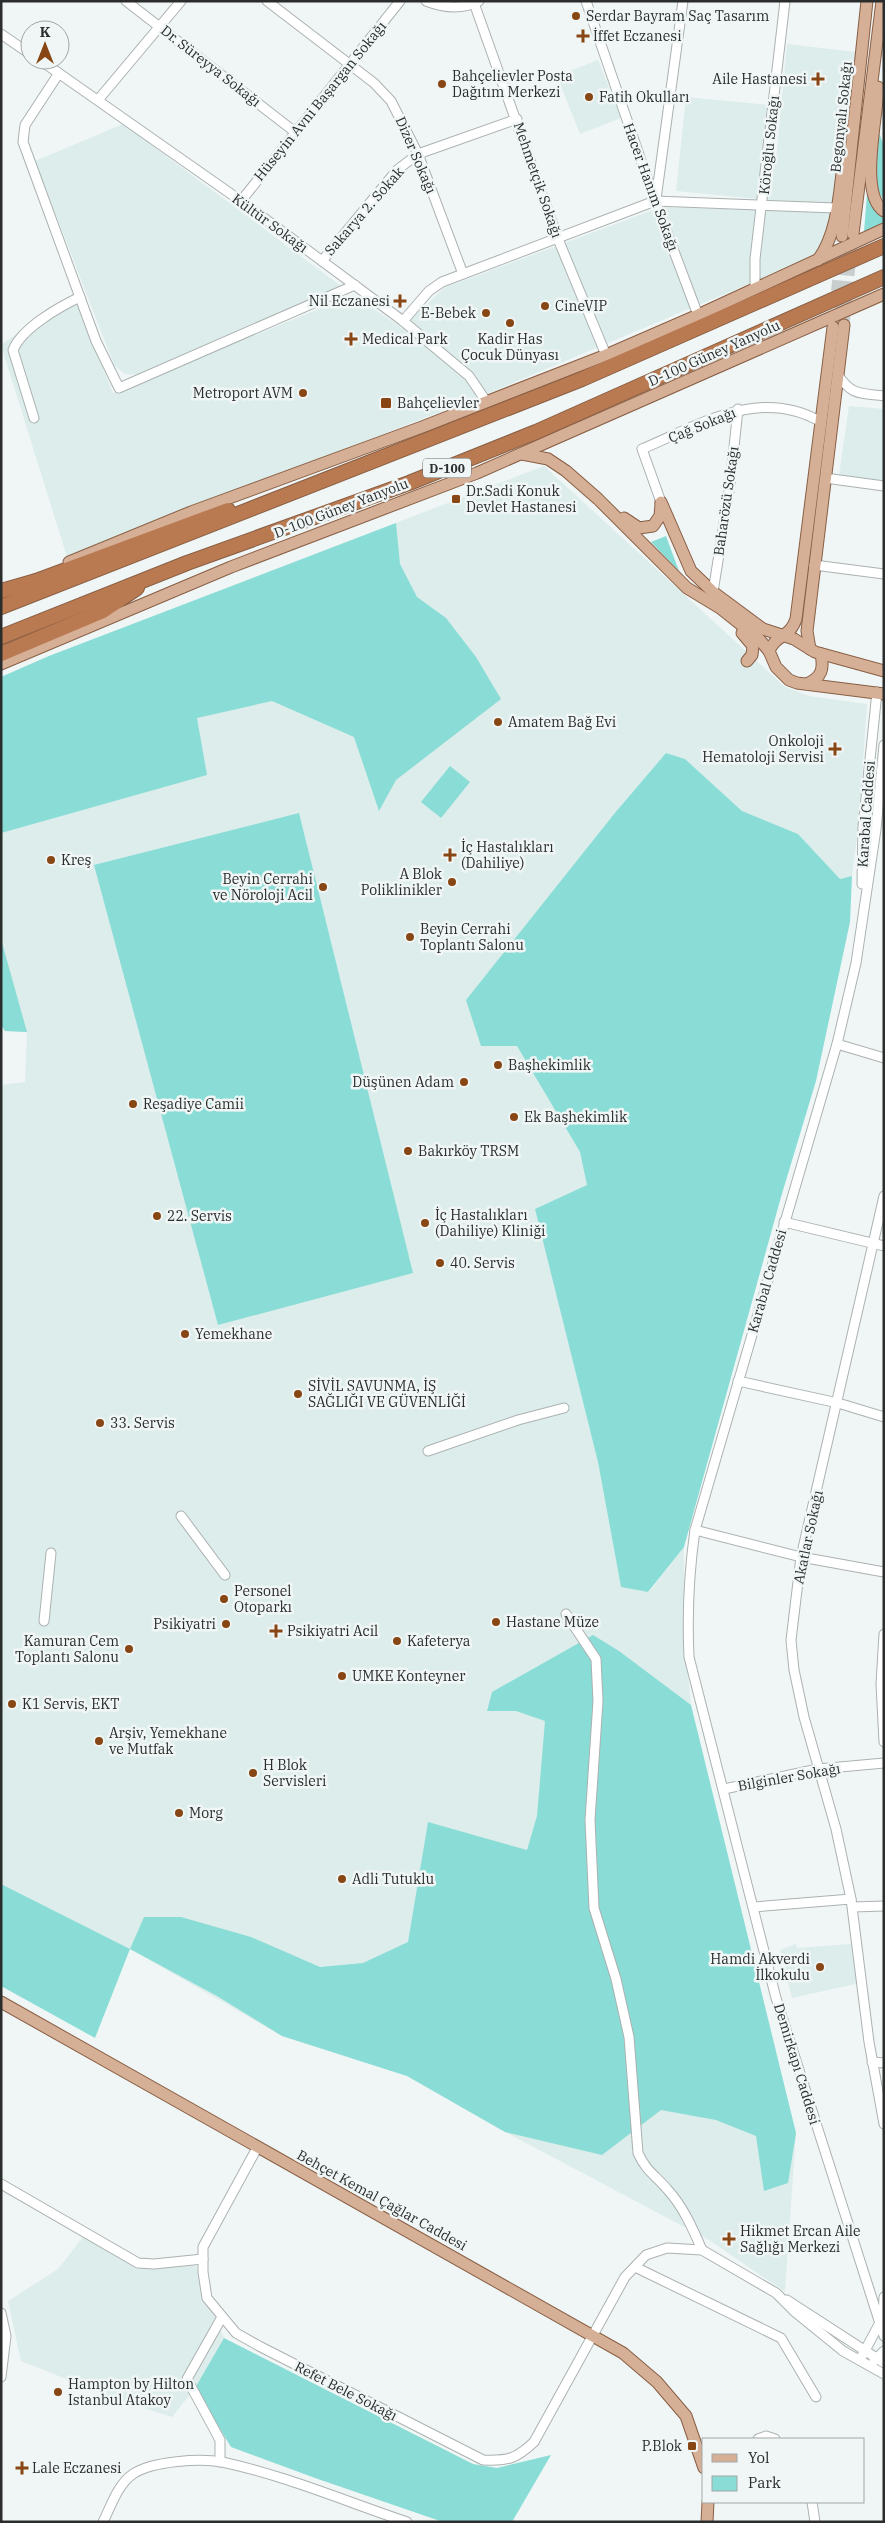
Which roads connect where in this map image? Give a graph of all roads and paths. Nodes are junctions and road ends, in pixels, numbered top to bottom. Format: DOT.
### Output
graph roads {
  1 [pos="126,1"];
  2 [pos="181,1"];
  3 [pos="267,1"];
  4 [pos="400,1"];
  5 [pos="426,1"];
  6 [pos="586,1"];
  7 [pos="684,1"];
  8 [pos="785,1"];
  9 [pos="868,1"];
  10 [pos="882,1"];
  11 [pos="476,2"];
  12 [pos="884,16"];
  13 [pos="160,26"];
  14 [pos="878,29"];
  15 [pos="1,34"];
  16 [pos="20,47"];
  17 [pos="876,55"];
  18 [pos="349,64"];
  19 [pos="55,70"];
  20 [pos="59,73"];
  21 [pos="860,88"];
  22 [pos="98,100"];
  23 [pos="517,119"];
  24 [pos="295,132"];
  25 [pos="418,154"];
  26 [pos="241,201"];
  27 [pos="655,202"];
  28 [pos="762,207"];
  29 [pos="836,208"];
  30 [pos="884,211"];
  31 [pos="884,229"];
  32 [pos="558,239"];
  33 [pos="884,246"];
  34 [pos="322,260"];
  35 [pos="817,261"];
  36 [pos="463,274"];
  37 [pos="884,277"];
  38 [pos="354,285"];
  39 [pos="755,289"];
  40 [pos="884,294"];
  41 [pos="80,297"];
  42 [pos="884,298"];
  43 [pos="862,303"];
  44 [pos="698,315"];
  45 [pos="403,321"];
  46 [pos="606,355"];
  47 [pos="838,375"];
  48 [pos="884,396"];
  49 [pos="486,401"];
  50 [pos="738,409"];
  51 [pos="34,418"];
  52 [pos="821,422"];
  53 [pos="520,454"];
  54 [pos="825,478"];
  55 [pos="884,486"];
  56 [pos="598,499"];
  57 [pos="661,502"];
  58 [pos="263,504"];
  59 [pos="814,564"];
  60 [pos="884,574"];
  61 [pos="147,580"];
  62 [pos="1,591"];
  63 [pos="713,592"];
  64 [pos="1,607"];
  65 [pos="720,608"];
  66 [pos="781,636"];
  67 [pos="1,638"];
  68 [pos="769,651"];
  69 [pos="816,652"];
  70 [pos="1,654"];
  71 [pos="747,661"];
  72 [pos="1,664"];
  73 [pos="884,672"];
  74 [pos="807,684"];
  75 [pos="880,693"];
  76 [pos="884,745"];
  77 [pos="880,817"];
  78 [pos="863,906"];
  79 [pos="837,1044"];
  80 [pos="884,1058"];
  81 [pos="884,1196"];
  82 [pos="784,1222"];
  83 [pos="872,1244"];
  84 [pos="884,1246"];
  85 [pos="738,1381"];
  86 [pos="838,1403"];
  87 [pos="564,1408"];
  88 [pos="884,1417"];
  89 [pos="428,1451"];
  90 [pos="181,1516"];
  91 [pos="694,1530"];
  92 [pos="52,1553"];
  93 [pos="801,1557"];
  94 [pos="884,1572"];
  95 [pos="225,1575"];
  96 [pos="566,1614"];
  97 [pos="44,1621"];
  98 [pos="884,1634"];
  99 [pos="688,1657"];
  100 [pos="884,1742"];
  101 [pos="884,1763"];
  102 [pos="818,1769"];
  103 [pos="724,1789"];
  104 [pos="852,1903"];
  105 [pos="884,1906"];
  106 [pos="754,1907"];
  107 [pos="1,2002"];
  108 [pos="872,2062"];
  109 [pos="884,2063"];
  110 [pos="883,2112"];
  111 [pos="884,2124"];
  112 [pos="256,2148"];
  113 [pos="1,2184"];
  114 [pos="702,2250"];
  115 [pos="203,2259"];
  116 [pos="635,2267"];
  117 [pos="776,2294"];
  118 [pos="884,2297"];
  119 [pos="1,2313"];
  120 [pos="222,2317"];
  121 [pos="878,2322"];
  122 [pos="594,2336"];
  123 [pos="884,2336"];
  124 [pos="884,2351"];
  125 [pos="865,2352"];
  126 [pos="881,2361"];
  127 [pos="862,2362"];
  128 [pos="884,2374"];
  129 [pos="1,2377"];
  130 [pos="816,2397"];
  131 [pos="702,2460"];
  132 [pos="220,2462"];
  133 [pos="708,2503"];
  134 [pos="812,2503"];
  135 [pos="103,2522"];
  136 [pos="406,2522"];
  137 [pos="707,2522"];
  138 [pos="814,2522"];
  1 -- 13 [label="street, Dr. Süreyya Sokağı"];
  2 -- 13 [label="street"];
  3 -- 18 [label="street, Dizer Sokağı"];
  4 -- 18 [label="street, Hüseyin Avni Başargan Sokağı"];
  5 -- 11 [label="street"];
  6 -- 27 [label="street, Hacer Hanım Sokağı"];
  7 -- 27 [label="street"];
  8 -- 28 [label="street, Köroğlu Sokağı"];
  9 -- 21 [label="main road, Begonyalı Sokağı"];
  10 -- 14 [label="main road, Begonyalı Sokağı"];
  11 -- 23 [label="street, Mehmetçik Sokağı"];
  12 -- 14 [label="main road"];
  13 -- 22 [label="street"];
  13 -- 24 [label="street, Dr. Süreyya Sokağı"];
  14 -- 17 [label="main road, Begonyalı Sokağı"];
  15 -- 16 [label="street"];
  17 -- 21 [label="main road, Begonyalı Sokağı"];
  17 -- 30 [label="main road"];
  18 -- 24 [label="street, Hüseyin Avni Başargan Sokağı"];
  18 -- 25 [label="street, Dizer Sokağı"];
  19 -- 20 [label="street, Kültür Sokağı"];
  20 -- 22 [label="street, Kültür Sokağı"];
  20 -- 41 [label="street"];
  21 -- 29 [label="main road"];
  22 -- 26 [label="street, Kültür Sokağı"];
  23 -- 25 [label="street, Sakarya 2. Sokak"];
  23 -- 32 [label="street, Mehmetçik Sokağı"];
  24 -- 26 [label="street, Hüseyin Avni Başargan Sokağı"];
  25 -- 34 [label="street, Sakarya 2. Sokak"];
  25 -- 36 [label="street, Dizer Sokağı"];
  26 -- 34 [label="street, Kültür Sokağı"];
  27 -- 28 [label="street"];
  27 -- 32 [label="street"];
  27 -- 44 [label="street, Hacer Hanım Sokağı"];
  28 -- 29 [label="street"];
  28 -- 39 [label="street, Köroğlu Sokağı"];
  29 -- 35 [label="main road"];
  31 -- 35 [label="main road"];
  32 -- 36 [label="street"];
  32 -- 46 [label="street, Mehmetçik Sokağı"];
  33 -- 58 [label="highway, D-100"];
  34 -- 38 [label="street, Kültür Sokağı"];
  35 -- 39 [label="main road"];
  36 -- 45 [label="street"];
  37 -- 61 [label="highway, D-100"];
  38 -- 41 [label="street"];
  38 -- 45 [label="street, Kültür Sokağı"];
  39 -- 44 [label="main road"];
  40 -- 43 [label="main road, D-100 Güney Yanyolu"];
  41 -- 51 [label="street"];
  42 -- 43 [label="main road"];
  43 -- 53 [label="main road, D-100 Güney Yanyolu"];
  44 -- 46 [label="main road"];
  45 -- 49 [label="street, Kültür Sokağı"];
  46 -- 49 [label="main road"];
  47 -- 48 [label="street"];
  47 -- 52 [label="main road"];
  47 -- 54 [label="main road"];
  49 -- 62 [label="main road"];
  50 -- 52 [label="street, Çağ Sokağı"];
  50 -- 57 [label="street, Çağ Sokağı"];
  50 -- 63 [label="street, Baharözü Sokağı"];
  52 -- 66 [label="main road"];
  53 -- 56 [label="main road"];
  53 -- 72 [label="main road, D-100 Güney Yanyolu"];
  54 -- 55 [label="street"];
  54 -- 59 [label="main road"];
  56 -- 57 [label="main road"];
  56 -- 65 [label="main road"];
  57 -- 63 [label="main road"];
  58 -- 62 [label="highway"];
  58 -- 64 [label="highway, D-100"];
  59 -- 60 [label="street"];
  59 -- 69 [label="main road"];
  61 -- 67 [label="highway, D-100"];
  61 -- 70 [label="highway"];
  63 -- 66 [label="main road"];
  65 -- 68 [label="main road"];
  65 -- 71 [label="main road"];
  66 -- 68 [label="main road"];
  66 -- 69 [label="main road"];
  68 -- 74 [label="main road"];
  69 -- 73 [label="main road"];
  69 -- 74 [label="main road"];
  74 -- 75 [label="main road"];
  75 -- 78 [label="street, Karabal Caddesi"];
  76 -- 77 [label="street, Karabal Caddesi"];
  77 -- 78 [label="street, Karabal Caddesi"];
  78 -- 79 [label="street, Karabal Caddesi"];
  79 -- 80 [label="street"];
  79 -- 82 [label="street, Karabal Caddesi"];
  81 -- 83 [label="street, Akatlar Sokağı"];
  82 -- 83 [label="street"];
  82 -- 85 [label="street, Karabal Caddesi"];
  83 -- 84 [label="street"];
  83 -- 86 [label="street, Akatlar Sokağı"];
  85 -- 86 [label="street"];
  85 -- 91 [label="street, Karabal Caddesi"];
  86 -- 88 [label="street"];
  86 -- 93 [label="street, Akatlar Sokağı"];
  87 -- 89 [label="street"];
  90 -- 95 [label="street"];
  91 -- 93 [label="street"];
  91 -- 99 [label="street, Karabal Caddesi"];
  92 -- 97 [label="street"];
  93 -- 94 [label="street"];
  93 -- 102 [label="street, Akatlar Sokağı"];
  96 -- 114 [label="street"];
  98 -- 100 [label="street"];
  99 -- 103 [label="street, Demirkapı Caddesi"];
  101 -- 102 [label="street, Bilginler Sokağı"];
  102 -- 103 [label="street, Bilginler Sokağı"];
  102 -- 104 [label="street, Akatlar Sokağı"];
  103 -- 106 [label="street, Demirkapı Caddesi"];
  104 -- 105 [label="street"];
  104 -- 106 [label="street"];
  104 -- 108 [label="street, Akatlar Sokağı"];
  106 -- 121 [label="street, Demirkapı Caddesi"];
  107 -- 112 [label="main road, Behçet Kemal Çağlar Caddesi"];
  108 -- 109 [label="street"];
  108 -- 110 [label="street, Akatlar Sokağı"];
  110 -- 111 [label="street, Akatlar Sokağı"];
  112 -- 115 [label="street, Refet Bele Sokağı"];
  112 -- 122 [label="main road, Behçet Kemal Çağlar Caddesi"];
  113 -- 115 [label="street"];
  114 -- 116 [label="street, Refet Bele Sokağı"];
  114 -- 117 [label="street"];
  115 -- 120 [label="street, Refet Bele Sokağı"];
  116 -- 122 [label="street, Refet Bele Sokağı"];
  116 -- 130 [label="street"];
  117 -- 125 [label="street"];
  117 -- 127 [label="street"];
  118 -- 121 [label="street"];
  119 -- 129 [label="street"];
  120 -- 122 [label="street, Refet Bele Sokağı"];
  120 -- 132 [label="street"];
  121 -- 123 [label="street, Demirkapı Caddesi"];
  121 -- 125 [label="street"];
  122 -- 131 [label="main road, Behçet Kemal Çağlar Caddesi"];
  124 -- 126 [label="street"];
  125 -- 126 [label="street"];
  125 -- 127 [label="street"];
  126 -- 127 [label="street"];
  127 -- 128 [label="street"];
  132 -- 135 [label="street"];
  132 -- 136 [label="street"];
  133 -- 137 [label="main road"];
  134 -- 138 [label="street"];
}
